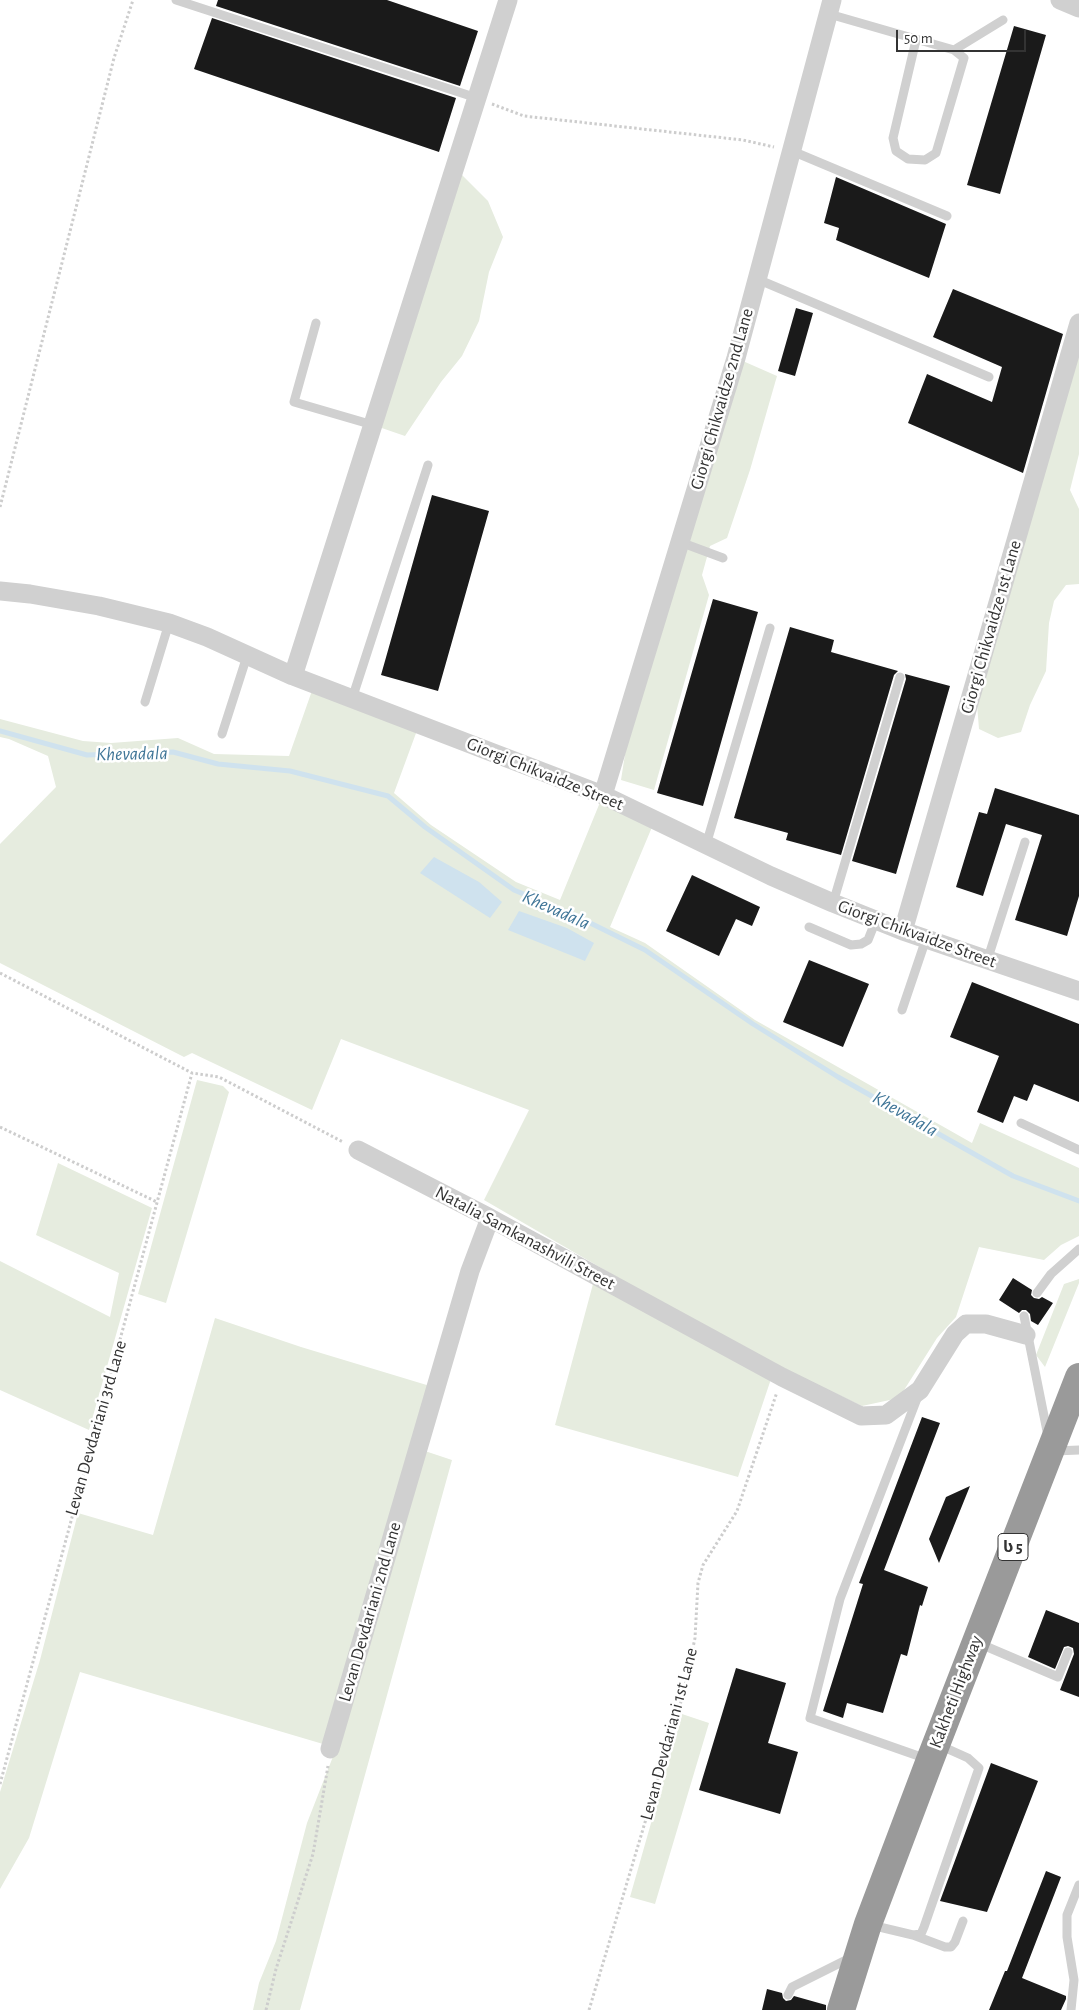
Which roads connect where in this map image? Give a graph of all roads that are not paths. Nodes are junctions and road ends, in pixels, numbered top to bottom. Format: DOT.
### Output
graph roads {
  1 [pos="176,0"];
  2 [pos="508,0"];
  3 [pos="1060,0"];
  4 [pos="831,7"];
  5 [pos="1079,8"];
  6 [pos="1003,20"];
  7 [pos="916,40"];
  8 [pos="954,50"];
  9 [pos="477,98"];
  10 [pos="792,151"];
  11 [pos="947,216"];
  12 [pos="757,279"];
  13 [pos="316,323"];
  14 [pos="1079,323"];
  15 [pos="989,377"];
  16 [pos="373,425"];
  17 [pos="428,465"];
  18 [pos="680,542"];
  19 [pos="723,558"];
  20 [pos="0,591"];
  21 [pos="169,623"];
  22 [pos="770,628"];
  23 [pos="247,656"];
  24 [pos="293,676"];
  25 [pos="900,677"];
  26 [pos="352,699"];
  27 [pos="145,702"];
  28 [pos="222,734"];
  29 [pos="603,795"];
  30 [pos="1025,842"];
  31 [pos="706,845"];
  32 [pos="833,903"];
  33 [pos="876,920"];
  34 [pos="809,928"];
  35 [pos="902,931"];
  36 [pos="926,939"];
  37 [pos="987,961"];
  38 [pos="1079,991"];
  39 [pos="902,1010"];
  40 [pos="1021,1123"];
  41 [pos="358,1150"];
  42 [pos="1079,1150"];
  43 [pos="490,1218"];
  44 [pos="1079,1249"];
  45 [pos="1036,1293"];
  46 [pos="1024,1316"];
  47 [pos="1026,1335"];
  48 [pos="1079,1378"];
  49 [pos="920,1390"];
  50 [pos="1079,1450"];
  51 [pos="1051,1452"];
  52 [pos="976,1642"];
  53 [pos="1068,1652"];
  54 [pos="330,1749"];
  55 [pos="933,1752"];
  56 [pos="1079,1885"];
  57 [pos="963,1921"];
  58 [pos="868,1924"];
  59 [pos="913,1935"];
  60 [pos="859,1953"];
  61 [pos="788,1995"];
  62 [pos="841,2010"];
  63 [pos="1071,2010"];
  1 -- 9 [label="lane"];
  2 -- 9 [label="street"];
  3 -- 5 [label="street"];
  4 -- 7 [label="lane"];
  4 -- 10 [label="street, Giorgi Chikvaidze 2nd Lane"];
  6 -- 8 [label="lane"];
  7 -- 8 [label="lane"];
  7 -- 8 [label="lane"];
  9 -- 16 [label="street"];
  10 -- 11 [label="lane"];
  10 -- 12 [label="street, Giorgi Chikvaidze 2nd Lane"];
  12 -- 15 [label="lane"];
  12 -- 18 [label="street, Giorgi Chikvaidze 2nd Lane"];
  13 -- 16 [label="lane"];
  14 -- 35 [label="street, Giorgi Chikvaidze 1st Lane"];
  16 -- 24 [label="street"];
  17 -- 26 [label="lane"];
  18 -- 19 [label="lane"];
  18 -- 29 [label="street, Giorgi Chikvaidze 2nd Lane"];
  20 -- 21 [label="street, Giorgi Chikvaidze Street"];
  21 -- 23 [label="street, Giorgi Chikvaidze Street"];
  21 -- 27 [label="lane"];
  22 -- 31 [label="lane"];
  23 -- 24 [label="street, Giorgi Chikvaidze Street"];
  23 -- 28 [label="lane"];
  24 -- 26 [label="street, Giorgi Chikvaidze Street"];
  25 -- 32 [label="lane"];
  26 -- 29 [label="street, Giorgi Chikvaidze Street"];
  29 -- 31 [label="street, Giorgi Chikvaidze Street"];
  30 -- 37 [label="lane"];
  31 -- 32 [label="street, Giorgi Chikvaidze Street"];
  32 -- 33 [label="street, Giorgi Chikvaidze Street"];
  33 -- 34 [label="lane"];
  33 -- 35 [label="street, Giorgi Chikvaidze Street"];
  35 -- 36 [label="street, Giorgi Chikvaidze Street"];
  36 -- 37 [label="street, Giorgi Chikvaidze Street"];
  36 -- 39 [label="lane"];
  37 -- 38 [label="street, Giorgi Chikvaidze Street"];
  40 -- 42 [label="lane"];
  41 -- 43 [label="street, Natalia Samkanashvili Street"];
  43 -- 49 [label="street, Natalia Samkanashvili Street"];
  43 -- 54 [label="street, Levan Devdariani 2nd Lane"];
  44 -- 45 [label="lane"];
  46 -- 47 [label="lane"];
  47 -- 49 [label="street, Natalia Samkanashvili Street"];
  47 -- 51 [label="lane"];
  48 -- 51 [label="highway, Kakheti Highway / ს 5"];
  49 -- 55 [label="lane"];
  50 -- 51 [label="lane"];
  51 -- 52 [label="highway, Kakheti Highway / ს 5"];
  52 -- 53 [label="lane"];
  52 -- 55 [label="highway, Kakheti Highway / ს 5"];
  55 -- 58 [label="highway, Kakheti Highway / ს 5"];
  55 -- 59 [label="lane"];
  56 -- 63 [label="lane"];
  57 -- 59 [label="lane"];
  58 -- 59 [label="lane"];
  58 -- 60 [label="highway, Kakheti Highway / ს 5"];
  60 -- 61 [label="lane"];
  60 -- 62 [label="highway, Kakheti Highway / ს 5"];
}
